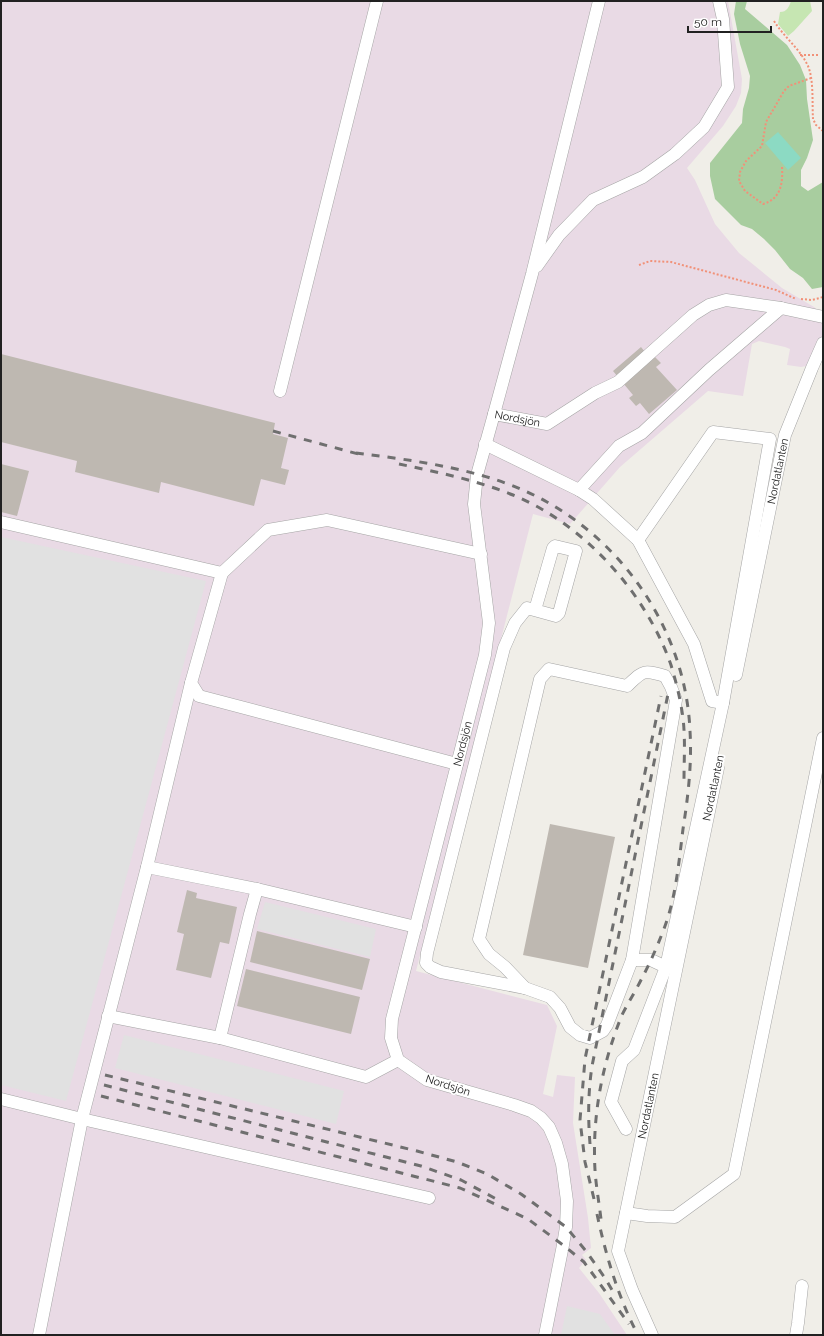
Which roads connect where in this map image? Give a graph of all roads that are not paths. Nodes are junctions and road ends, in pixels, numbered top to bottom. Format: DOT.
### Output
graph roads {
  1 [pos="377,1"];
  2 [pos="599,1"];
  3 [pos="719,1"];
  4 [pos="532,274"];
  5 [pos="781,308"];
  6 [pos="823,317"];
  7 [pos="823,343"];
  8 [pos="280,392"];
  9 [pos="494,414"];
  10 [pos="485,444"];
  11 [pos="579,490"];
  12 [pos="1,522"];
  13 [pos="638,540"];
  14 [pos="481,554"];
  15 [pos="222,573"];
  16 [pos="535,610"];
  17 [pos="191,683"];
  18 [pos="199,696"];
  19 [pos="187,702"];
  20 [pos="723,704"];
  21 [pos="823,738"];
  22 [pos="458,764"];
  23 [pos="147,867"];
  24 [pos="258,889"];
  25 [pos="416,927"];
  26 [pos="632,960"];
  27 [pos="666,967"];
  28 [pos="525,988"];
  29 [pos="108,1016"];
  30 [pos="220,1038"];
  31 [pos="398,1060"];
  32 [pos="1,1099"];
  33 [pos="82,1119"];
  34 [pos="626,1129"];
  35 [pos="429,1198"];
  36 [pos="626,1212"];
  37 [pos="802,1286"];
  38 [pos="39,1335"];
  39 [pos="545,1335"];
  40 [pos="652,1335"];
  41 [pos="796,1335"];
  1 -- 8 [label="street"];
  2 -- 4 [label="street"];
  3 -- 4 [label="street"];
  4 -- 9 [label="street"];
  5 -- 6 [label="street, Nordsjön"];
  5 -- 9 [label="street, Nordsjön"];
  5 -- 11 [label="street"];
  7 -- 36 [label="street, Nordatlanten"];
  9 -- 10 [label="street, Nordsjön"];
  10 -- 11 [label="street"];
  10 -- 14 [label="street, Nordsjön"];
  11 -- 13 [label="street"];
  12 -- 15 [label="street"];
  13 -- 20 [label="street"];
  13 -- 20 [label="street"];
  14 -- 15 [label="street"];
  14 -- 22 [label="street, Nordsjön"];
  15 -- 17 [label="street"];
  16 -- 16 [label="street"];
  16 -- 28 [label="street"];
  17 -- 18 [label="street"];
  17 -- 19 [label="street"];
  18 -- 19 [label="street"];
  18 -- 22 [label="street"];
  19 -- 23 [label="street"];
  20 -- 27 [label="street"];
  21 -- 36 [label="street"];
  22 -- 25 [label="street, Nordsjön"];
  23 -- 24 [label="street"];
  23 -- 29 [label="street"];
  24 -- 25 [label="street"];
  24 -- 30 [label="street"];
  25 -- 31 [label="street, Nordsjön"];
  26 -- 27 [label="street"];
  26 -- 28 [label="street"];
  26 -- 28 [label="street"];
  27 -- 34 [label="street"];
  29 -- 30 [label="street"];
  29 -- 33 [label="street"];
  30 -- 31 [label="street"];
  31 -- 39 [label="street, Nordsjön"];
  32 -- 33 [label="street"];
  33 -- 35 [label="street"];
  33 -- 38 [label="street"];
  36 -- 40 [label="street, Nordatlanten"];
  37 -- 41 [label="street"];
}
